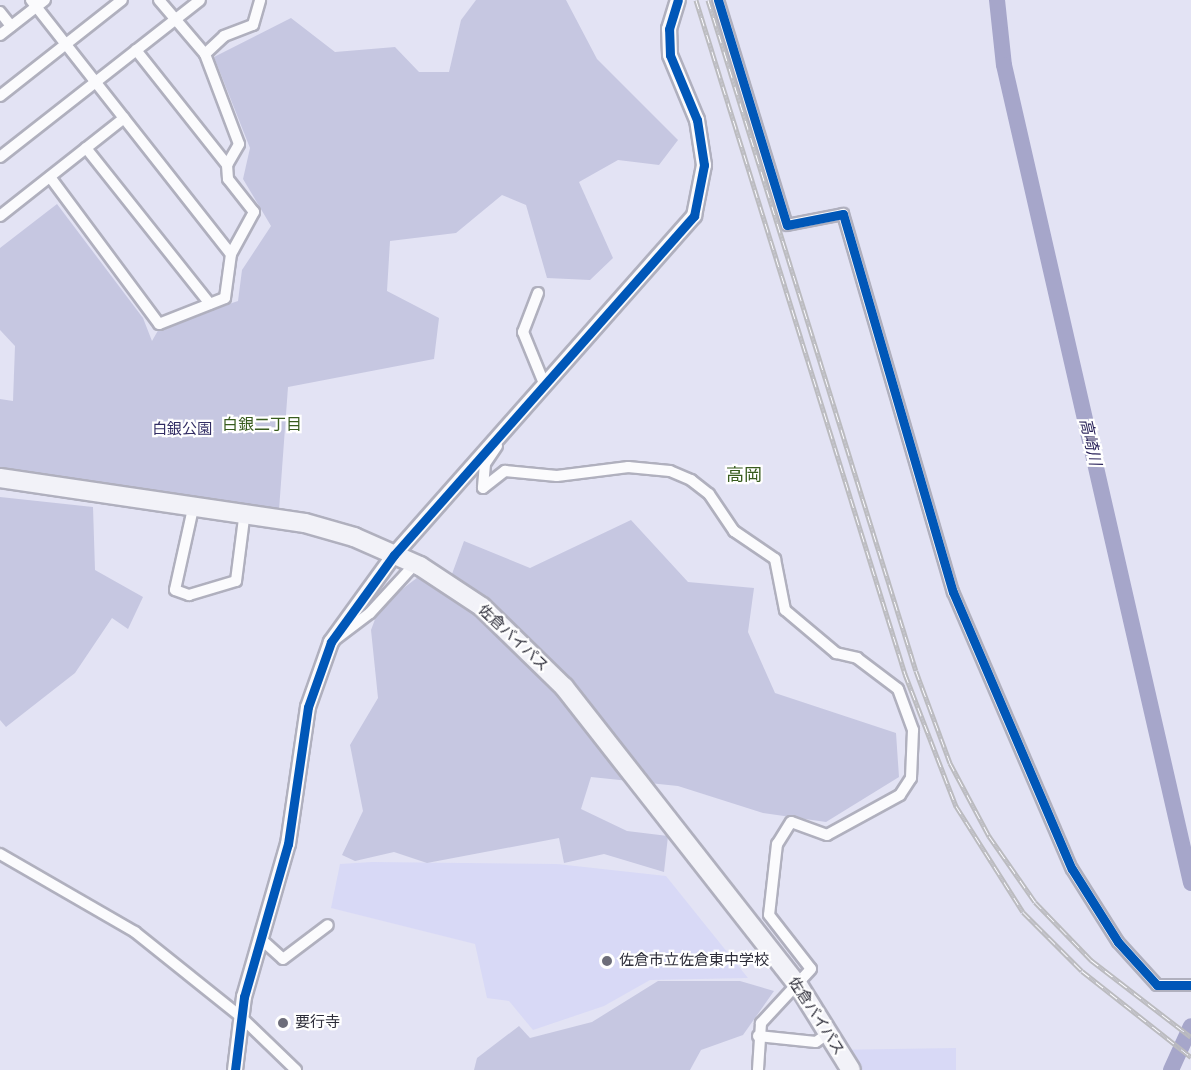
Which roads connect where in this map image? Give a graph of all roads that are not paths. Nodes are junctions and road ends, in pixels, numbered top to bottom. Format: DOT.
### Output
graph roads {
  1 [pos="122,0"];
  2 [pos="159,0"];
  3 [pos="200,0"];
  4 [pos="260,0"];
  5 [pos="678,0"];
  6 [pos="718,0"];
  7 [pos="37,2"];
  8 [pos="0,12"];
  9 [pos="174,20"];
  10 [pos="11,26"];
  11 [pos="0,35"];
  12 [pos="65,45"];
  13 [pos="136,50"];
  14 [pos="205,54"];
  15 [pos="96,82"];
  16 [pos="0,96"];
  17 [pos="124,118"];
  18 [pos="86,148"];
  19 [pos="0,158"];
  20 [pos="227,165"];
  21 [pos="50,177"];
  22 [pos="0,216"];
  23 [pos="231,254"];
  24 [pos="538,293"];
  25 [pos="210,304"];
  26 [pos="545,386"];
  27 [pos="499,431"];
  28 [pos="0,478"];
  29 [pos="194,504"];
  30 [pos="245,511"];
  31 [pos="394,555"];
  32 [pos="415,564"];
  33 [pos="331,642"];
  34 [pos="0,854"];
  35 [pos="328,925"];
  36 [pos="262,940"];
  37 [pos="798,985"];
  38 [pos="1186,985"];
  39 [pos="240,1016"];
  40 [pos="830,1032"];
  41 [pos="758,1036"];
  42 [pos="235,1070"];
  43 [pos="296,1070"];
  44 [pos="758,1070"];
  45 [pos="851,1070"];
  1 -- 12 [label="street"];
  2 -- 9 [label="street"];
  3 -- 9 [label="street"];
  4 -- 14 [label="street"];
  5 -- 26 [label="street"];
  6 -- 38 [label="street"];
  7 -- 10 [label="street"];
  7 -- 12 [label="street"];
  8 -- 10 [label="street"];
  9 -- 13 [label="street"];
  9 -- 14 [label="street"];
  10 -- 11 [label="street"];
  12 -- 15 [label="street"];
  12 -- 16 [label="street"];
  13 -- 15 [label="street"];
  13 -- 20 [label="street"];
  14 -- 20 [label="street"];
  15 -- 17 [label="street"];
  15 -- 19 [label="street"];
  17 -- 18 [label="street"];
  17 -- 23 [label="street"];
  18 -- 21 [label="street"];
  18 -- 25 [label="street"];
  20 -- 23 [label="street"];
  21 -- 22 [label="street"];
  21 -- 25 [label="street"];
  23 -- 25 [label="street"];
  24 -- 26 [label="street"];
  26 -- 27 [label="street"];
  27 -- 31 [label="street"];
  27 -- 37 [label="street"];
  28 -- 29 [label="highway, 佐倉バイパス"];
  29 -- 30 [label="highway, 佐倉バイパス"];
  29 -- 30 [label="street"];
  30 -- 31 [label="highway, 佐倉バイパス"];
  31 -- 32 [label="highway, 佐倉バイパス"];
  31 -- 33 [label="street"];
  32 -- 33 [label="street"];
  32 -- 37 [label="highway, 佐倉バイパス"];
  33 -- 36 [label="street"];
  34 -- 39 [label="street"];
  35 -- 36 [label="street"];
  36 -- 39 [label="street"];
  37 -- 40 [label="highway, 佐倉バイパス"];
  37 -- 41 [label="street"];
  39 -- 42 [label="street"];
  39 -- 43 [label="street"];
  40 -- 41 [label="street"];
  40 -- 45 [label="highway, 佐倉バイパス"];
  41 -- 44 [label="street"];
}
